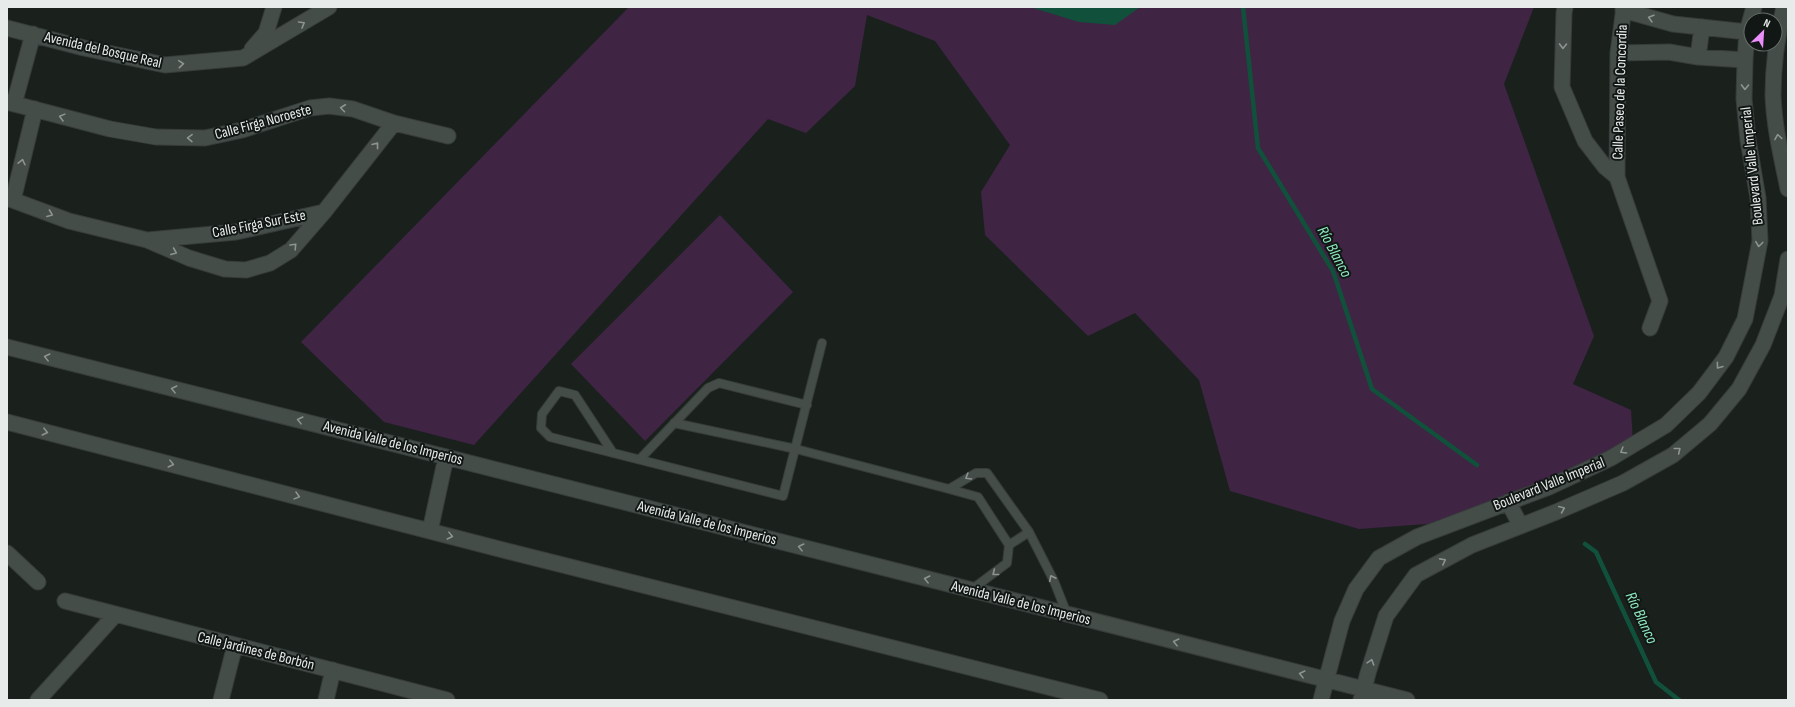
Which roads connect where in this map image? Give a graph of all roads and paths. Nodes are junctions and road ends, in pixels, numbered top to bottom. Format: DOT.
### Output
graph roads {
  1 [pos="274,7"];
  2 [pos="329,7"];
  3 [pos="1565,7"];
  4 [pos="1784,7"];
  5 [pos="1624,9"];
  6 [pos="1702,27"];
  7 [pos="7,28"];
  8 [pos="1743,31"];
  9 [pos="33,34"];
  10 [pos="1746,52"];
  11 [pos="1618,53"];
  12 [pos="1698,57"];
  13 [pos="243,58"];
  14 [pos="1745,60"];
  15 [pos="11,103"];
  16 [pos="35,109"];
  17 [pos="394,123"];
  18 [pos="448,136"];
  19 [pos="1617,176"];
  20 [pos="1788,190"];
  21 [pos="10,199"];
  22 [pos="324,212"];
  23 [pos="147,240"];
  24 [pos="1788,259"];
  25 [pos="1650,328"];
  26 [pos="822,343"];
  27 [pos="7,347"];
  28 [pos="807,405"];
  29 [pos="7,422"];
  30 [pos="674,423"];
  31 [pos="796,449"];
  32 [pos="613,453"];
  33 [pos="446,456"];
  34 [pos="640,459"];
  35 [pos="949,489"];
  36 [pos="1508,502"];
  37 [pos="1521,526"];
  38 [pos="430,531"];
  39 [pos="1029,532"];
  40 [pos="1009,545"];
  41 [pos="7,553"];
  42 [pos="38,582"];
  43 [pos="971,590"];
  44 [pos="65,601"];
  45 [pos="1067,614"];
  46 [pos="115,615"];
  47 [pos="235,645"];
  48 [pos="333,670"];
  49 [pos="1326,680"];
  50 [pos="1363,695"];
  51 [pos="442,699"];
  52 [pos="38,700"];
  53 [pos="221,700"];
  54 [pos="326,700"];
  55 [pos="1100,700"];
  56 [pos="1322,700"];
  57 [pos="1407,700"];
  1 -- 13 [label="street"];
  13 -- 2 [label="street, Avenida del Bosque Real, one-way"];
  3 -- 19 [label="street, Calle Paseo de la Concordia, one-way"];
  20 -- 4 [label="street, Boulevard Valle Imperial, one-way"];
  6 -- 5 [label="street, one-way"];
  5 -- 11 [label="street, Calle Paseo de la Concordia"];
  6 -- 8 [label="street"];
  6 -- 12 [label="street"];
  7 -- 9 [label="street, Avenida del Bosque Real"];
  9 -- 13 [label="street, Avenida del Bosque Real, one-way"];
  9 -- 15 [label="street"];
  10 -- 14 [label="street, Boulevard Valle Imperial"];
  11 -- 12 [label="street"];
  11 -- 19 [label="street, Calle Paseo de la Concordia"];
  12 -- 14 [label="street"];
  14 -- 36 [label="street, Boulevard Valle Imperial, one-way"];
  15 -- 16 [label="street, Calle Firga Noroeste"];
  17 -- 16 [label="street, Calle Firga Noroeste, one-way"];
  21 -- 16 [label="street, one-way"];
  17 -- 18 [label="street, Calle Firga Noroeste"];
  22 -- 17 [label="street, Calle Firga Sur Este, one-way"];
  19 -- 25 [label="street, Calle Paseo de la Concordia"];
  21 -- 23 [label="street, Calle Firga Sur Este, one-way"];
  22 -- 23 [label="street, Calle Firga Sur Este"];
  23 -- 22 [label="street, Calle Firga Sur Este, one-way"];
  37 -- 24 [label="street, Boulevard Valle Imperial, one-way"];
  26 -- 28 [label="lane"];
  33 -- 27 [label="street, Avenida Valle de los Imperios, one-way"];
  28 -- 30 [label="lane"];
  28 -- 31 [label="lane"];
  29 -- 38 [label="street, one-way"];
  30 -- 31 [label="lane"];
  30 -- 34 [label="lane"];
  31 -- 34 [label="lane"];
  31 -- 35 [label="lane"];
  32 -- 32 [label="lane"];
  32 -- 34 [label="lane"];
  33 -- 38 [label="street"];
  43 -- 33 [label="street, Avenida Valle de los Imperios, one-way"];
  39 -- 35 [label="lane, one-way"];
  35 -- 40 [label="lane"];
  36 -- 37 [label="street"];
  36 -- 49 [label="street, Boulevard Valle Imperial"];
  50 -- 37 [label="street, Boulevard Valle Imperial, one-way"];
  38 -- 55 [label="street, one-way"];
  39 -- 40 [label="lane"];
  45 -- 39 [label="lane, one-way"];
  40 -- 43 [label="lane, one-way"];
  41 -- 42 [label="street"];
  43 -- 45 [label="street, Avenida Valle de los Imperios"];
  44 -- 46 [label="street, Calle Jardines de Borbón"];
  49 -- 45 [label="street, Avenida Valle de los Imperios, one-way"];
  46 -- 47 [label="street, Calle Jardines de Borbón"];
  46 -- 52 [label="street"];
  47 -- 48 [label="street, Calle Jardines de Borbón"];
  47 -- 53 [label="street"];
  48 -- 51 [label="street, Calle Jardines de Borbón"];
  48 -- 54 [label="street"];
  49 -- 50 [label="street, Avenida Valle de los Imperios"];
  49 -- 56 [label="street, Boulevard Valle Imperial"];
  50 -- 57 [label="street, Avenida Valle de los Imperios"];
}
